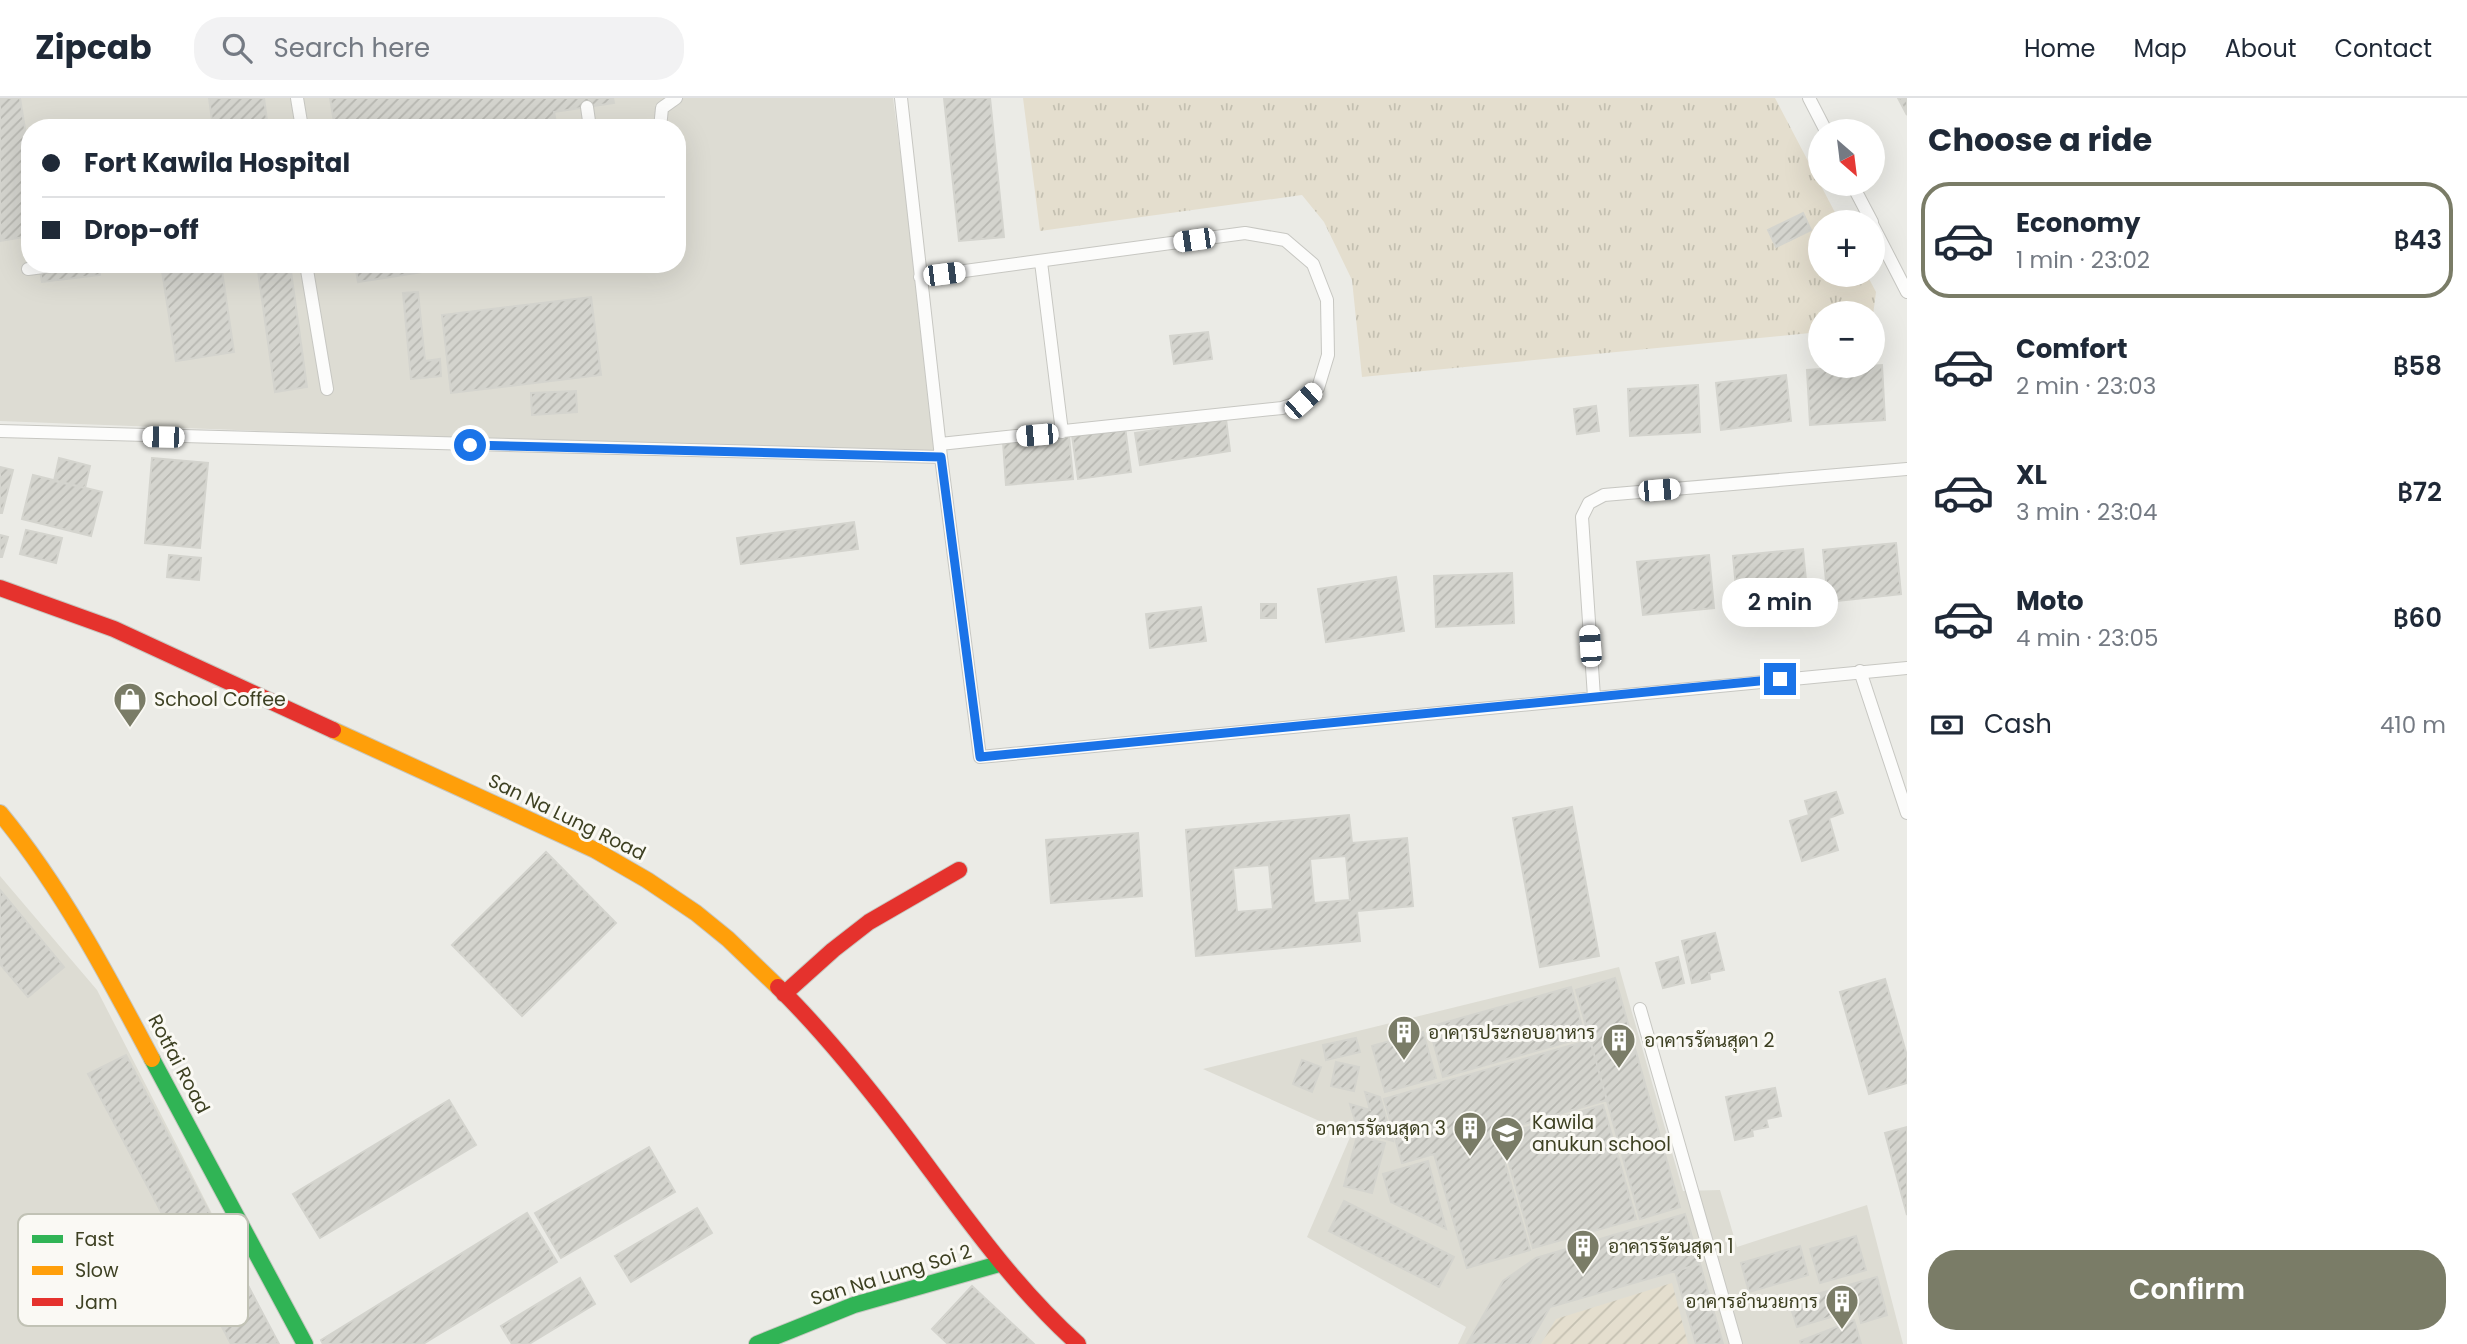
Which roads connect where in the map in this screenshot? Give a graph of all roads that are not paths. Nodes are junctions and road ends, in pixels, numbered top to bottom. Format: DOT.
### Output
graph roads {
  1 [pos="297,98"];
  2 [pos="676,98"];
  3 [pos="901,98"];
  4 [pos="1809,98"];
  5 [pos="661,103"];
  6 [pos="587,107"];
  7 [pos="300,119"];
  8 [pos="589,119"];
  9 [pos="1820,119"];
  10 [pos="1885,249"];
  11 [pos="1041,262"];
  12 [pos="308,273"];
  13 [pos="920,277"];
  14 [pos="1907,292"];
  15 [pos="327,389"];
  16 [pos="0,431"];
  17 [pos="1062,432"];
  18 [pos="941,450"];
  19 [pos="1907,469"];
  20 [pos="0,588"];
  21 [pos="1907,667"];
  22 [pos="1860,671"];
  23 [pos="1594,697"];
  24 [pos="0,813"];
  25 [pos="1907,813"];
  26 [pos="959,870"];
  27 [pos="784,994"];
  28 [pos="1640,1009"];
  29 [pos="235,1214"];
  30 [pos="248,1238"];
  31 [pos="999,1264"];
  32 [pos="305,1344"];
  33 [pos="757,1344"];
  34 [pos="1078,1344"];
  35 [pos="1736,1344"];
  1 -- 7 [label="lane"];
  2 -- 5 [label="lane"];
  3 -- 13 [label="lane"];
  4 -- 9 [label="lane"];
  6 -- 8 [label="lane"];
  10 -- 14 [label="lane"];
  11 -- 13 [label="lane"];
  11 -- 17 [label="lane"];
  11 -- 17 [label="lane"];
  12 -- 15 [label="lane"];
  13 -- 18 [label="lane"];
  16 -- 18 [label="lane"];
  17 -- 18 [label="lane"];
  18 -- 23 [label="lane"];
  19 -- 23 [label="lane"];
  20 -- 27 [label="street, San Na Lung Road"];
  21 -- 22 [label="lane"];
  22 -- 23 [label="lane"];
  22 -- 25 [label="lane"];
  24 -- 29 [label="street, Rotfai Road"];
  26 -- 27 [label="street"];
  27 -- 31 [label="street, San Na Lung Road"];
  28 -- 35 [label="lane"];
  30 -- 32 [label="street, Rotfai Road"];
  31 -- 33 [label="street, San Na Lung Soi 2"];
  31 -- 34 [label="street, San Na Lung Road"];
}
